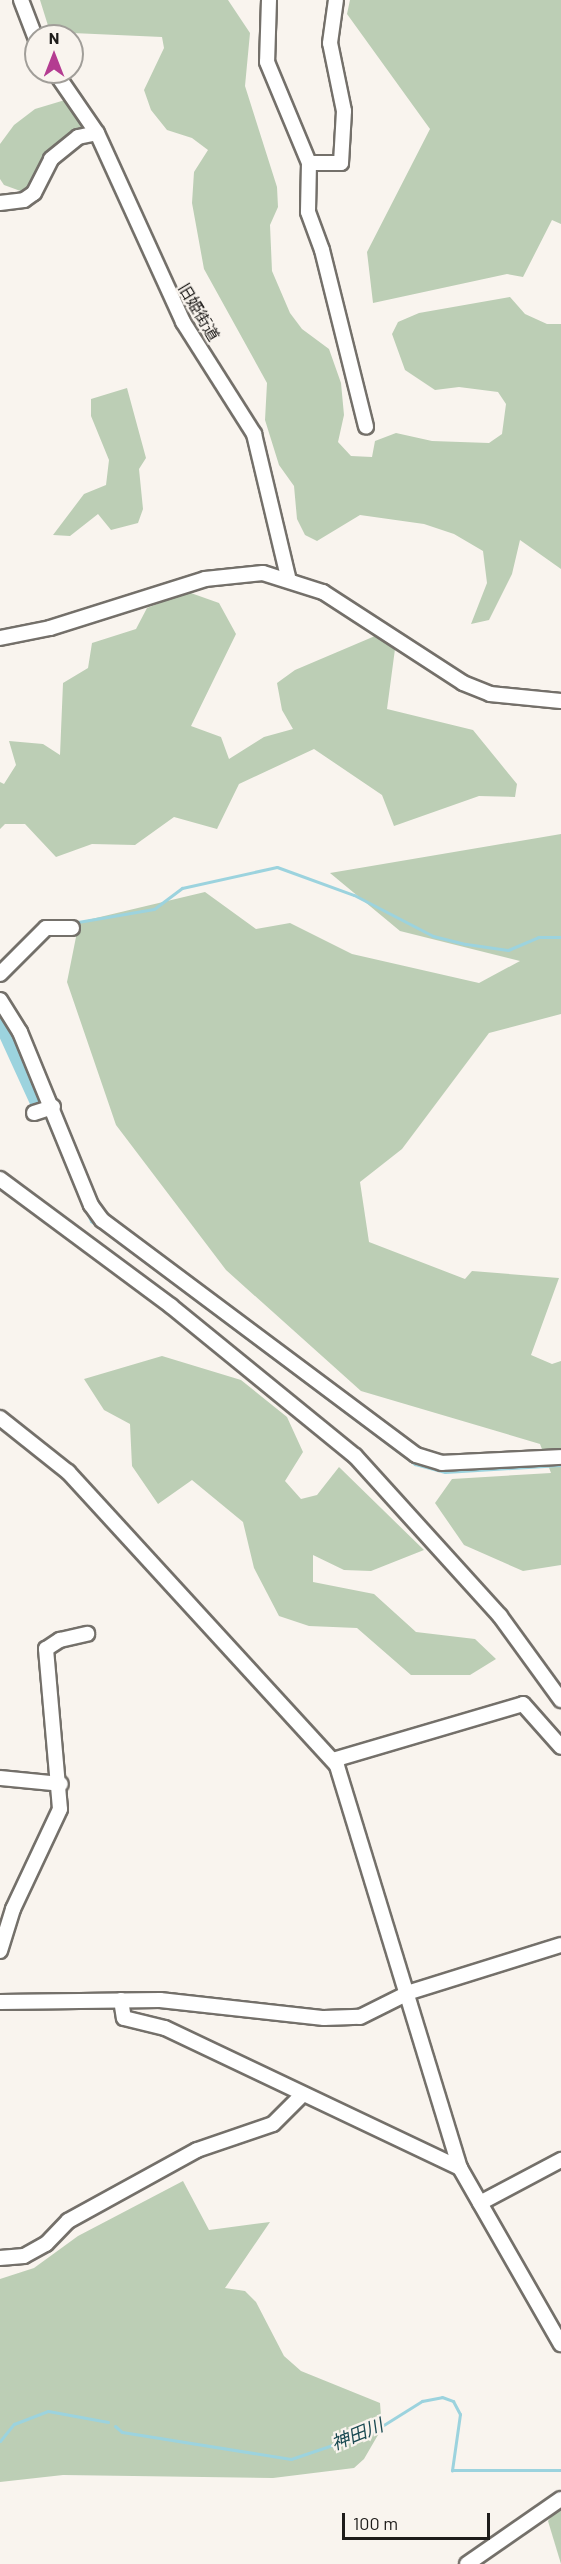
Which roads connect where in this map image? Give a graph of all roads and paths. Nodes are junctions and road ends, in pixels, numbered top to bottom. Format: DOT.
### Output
graph roads {
  1 [pos="21,0"];
  2 [pos="269,0"];
  3 [pos="336,0"];
  4 [pos="30,24"];
  5 [pos="64,84"];
  6 [pos="97,134"];
  7 [pos="309,163"];
  8 [pos="0,203"];
  9 [pos="366,427"];
  10 [pos="288,577"];
  11 [pos="0,638"];
  12 [pos="561,701"];
  13 [pos="72,928"];
  14 [pos="0,974"];
  15 [pos="0,1000"];
  16 [pos="53,1107"];
  17 [pos="34,1113"];
  18 [pos="0,1179"];
  19 [pos="181,1295"];
  20 [pos="0,1418"];
  21 [pos="561,1457"];
  22 [pos="87,1634"];
  23 [pos="561,1700"];
  24 [pos="561,1747"];
  25 [pos="333,1760"];
  26 [pos="0,1778"];
  27 [pos="61,1784"];
  28 [pos="561,1946"];
  29 [pos="0,1951"];
  30 [pos="410,1992"];
  31 [pos="121,2000"];
  32 [pos="0,2002"];
  33 [pos="302,2096"];
  34 [pos="561,2160"];
  35 [pos="460,2168"];
  36 [pos="480,2203"];
  37 [pos="0,2258"];
  38 [pos="561,2344"];
  39 [pos="561,2499"];
  40 [pos="467,2564"];
  1 -- 4 [label="street"];
  2 -- 7 [label="street"];
  3 -- 7 [label="street"];
  5 -- 6 [label="street, 旧姫街道"];
  6 -- 8 [label="street"];
  6 -- 10 [label="street, 旧姫街道"];
  7 -- 9 [label="street"];
  10 -- 11 [label="street"];
  10 -- 12 [label="street"];
  13 -- 14 [label="street"];
  15 -- 16 [label="street"];
  16 -- 17 [label="street"];
  16 -- 19 [label="street"];
  18 -- 19 [label="street"];
  19 -- 21 [label="street"];
  19 -- 23 [label="street"];
  20 -- 25 [label="street"];
  22 -- 27 [label="street"];
  24 -- 25 [label="street"];
  25 -- 30 [label="street"];
  26 -- 27 [label="street"];
  27 -- 29 [label="street"];
  28 -- 30 [label="street"];
  30 -- 31 [label="street"];
  30 -- 35 [label="street"];
  31 -- 32 [label="street"];
  31 -- 33 [label="street"];
  33 -- 35 [label="street"];
  33 -- 37 [label="street"];
  34 -- 36 [label="street"];
  35 -- 36 [label="street"];
  36 -- 38 [label="street"];
  39 -- 40 [label="street"];
}
